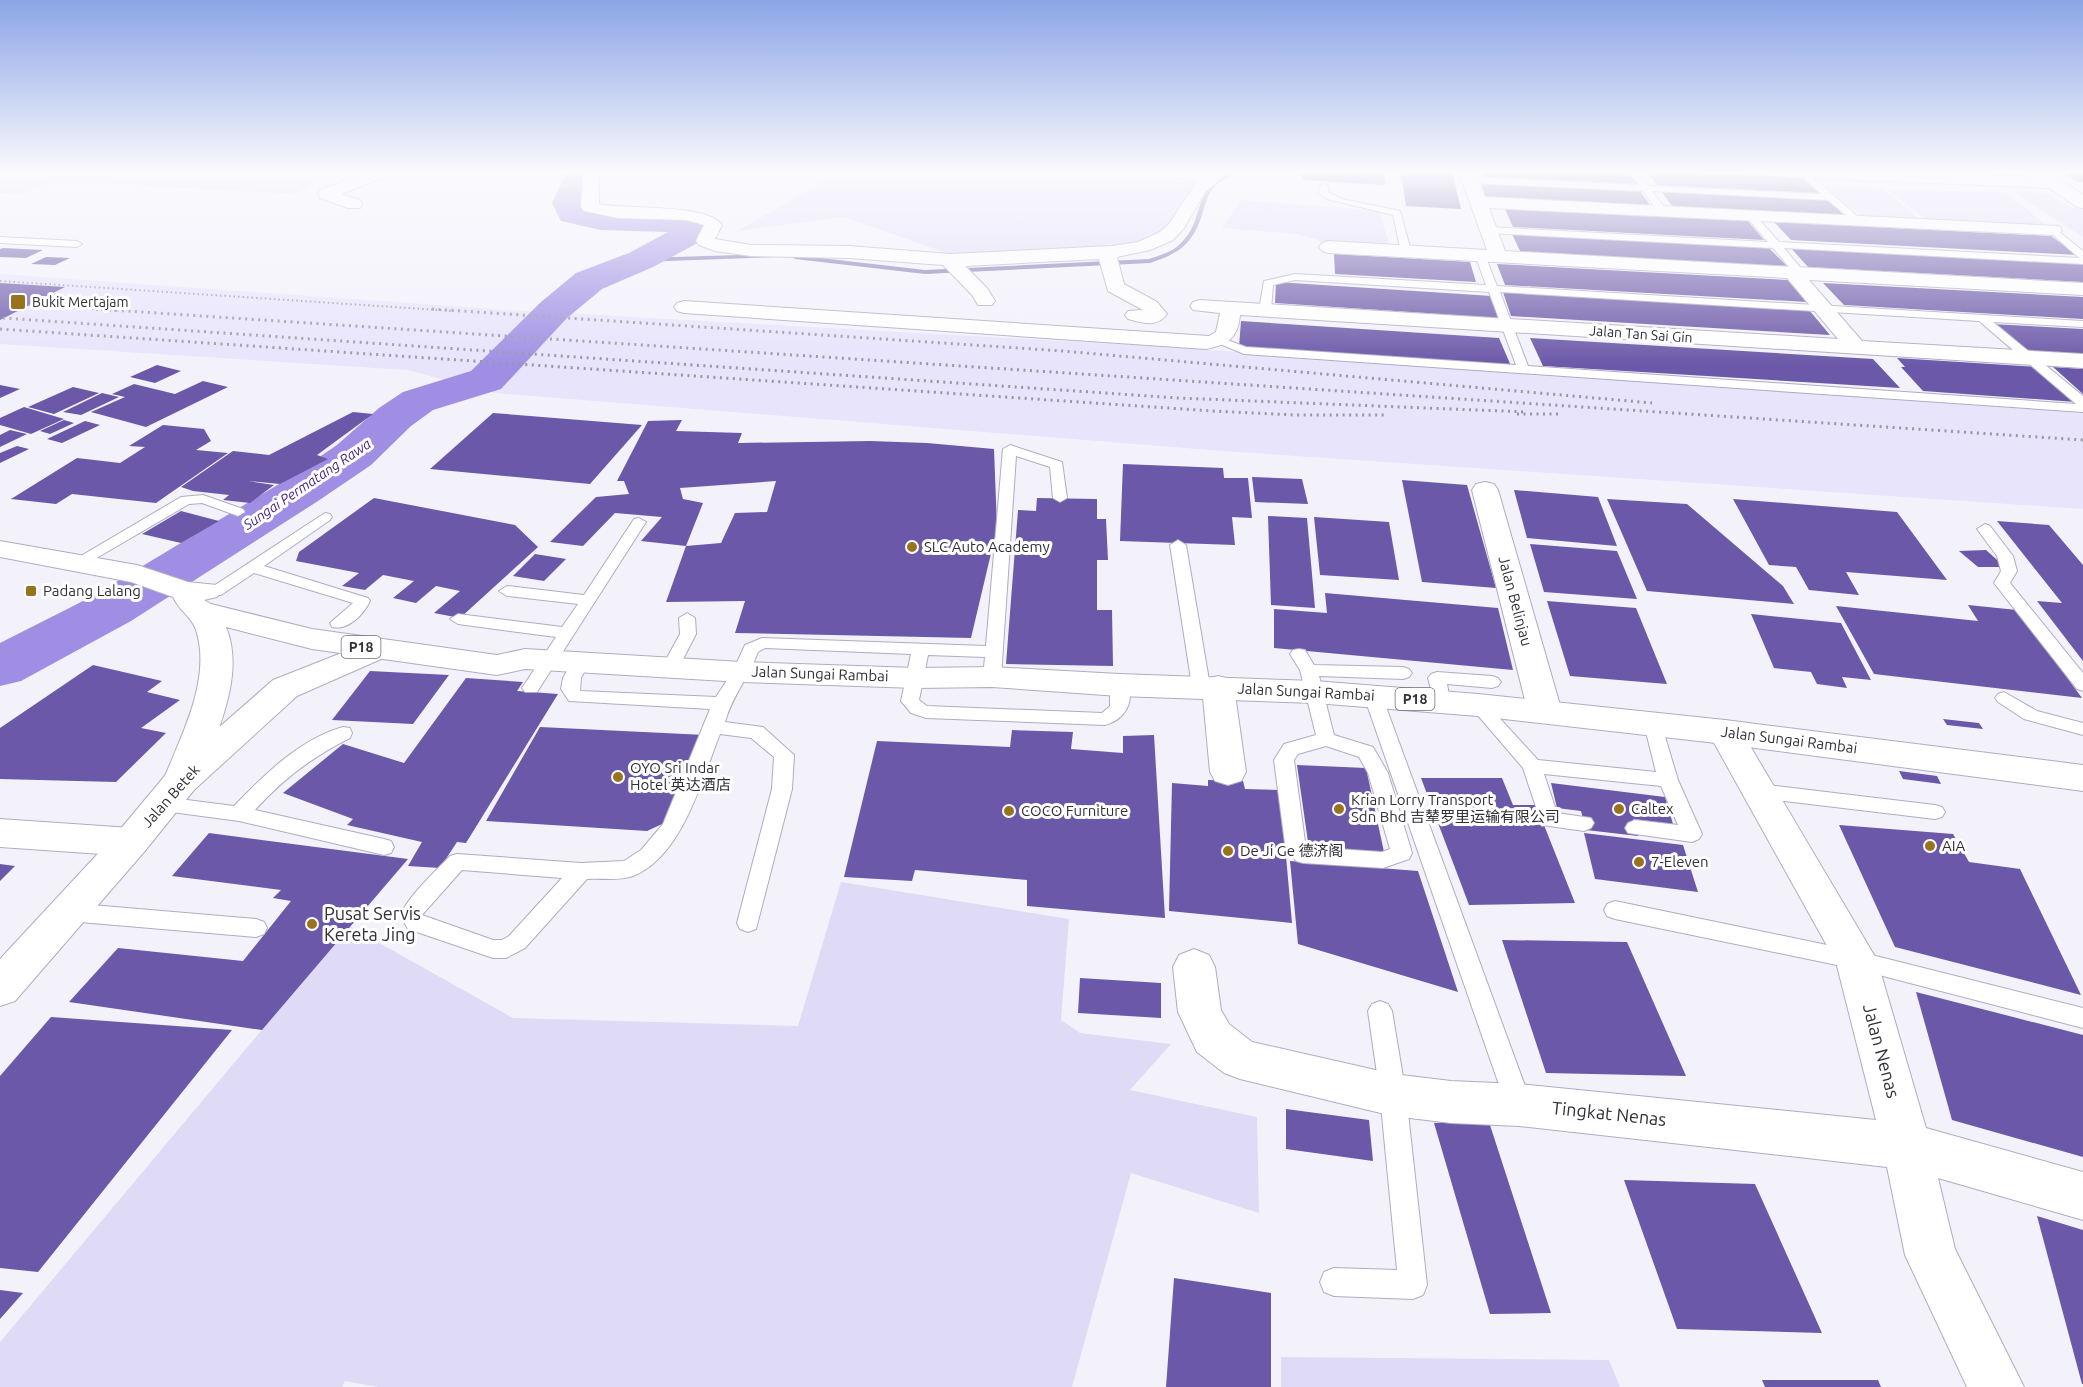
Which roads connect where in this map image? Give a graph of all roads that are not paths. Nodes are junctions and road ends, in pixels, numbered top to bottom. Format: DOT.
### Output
graph roads {
  1 [pos="707,237"];
  2 [pos="1167,237"];
  3 [pos="1403,237"];
  4 [pos="1488,237"];
  5 [pos="1617,237"];
  6 [pos="1769,237"];
  7 [pos="2062,237"];
  8 [pos="0,240"];
  9 [pos="77,244"];
  10 [pos="1776,245"];
  11 [pos="1328,247"];
  12 [pos="1406,251"];
  13 [pos="1489,256"];
  14 [pos="2083,256"];
  15 [pos="1109,258"];
  16 [pos="2083,261"];
  17 [pos="954,267"];
  18 [pos="1796,273"];
  19 [pos="1493,288"];
  20 [pos="2083,289"];
  21 [pos="985,301"];
  22 [pos="1200,306"];
  23 [pos="684,307"];
  24 [pos="1231,308"];
  25 [pos="1823,309"];
  26 [pos="1265,310"];
  27 [pos="1136,315"];
  28 [pos="1982,318"];
  29 [pos="2083,324"];
  30 [pos="1507,325"];
  31 [pos="1219,341"];
  32 [pos="1856,347"];
  33 [pos="2029,358"];
  34 [pos="2083,361"];
  35 [pos="1524,371"];
  36 [pos="2083,403"];
  37 [pos="2083,408"];
  38 [pos="1485,490"];
  39 [pos="1060,498"];
  40 [pos="238,512"];
  41 [pos="325,517"];
  42 [pos="639,522"];
  43 [pos="1985,529"];
  44 [pos="1178,545"];
  45 [pos="0,549"];
  46 [pos="77,563"];
  47 [pos="252,567"];
  48 [pos="507,591"];
  49 [pos="195,595"];
  50 [pos="588,600"];
  51 [pos="687,618"];
  52 [pos="458,619"];
  53 [pos="338,623"];
  54 [pos="566,633"];
  55 [pos="377,649"];
  56 [pos="1299,654"];
  57 [pos="919,663"];
  58 [pos="993,664"];
  59 [pos="546,667"];
  60 [pos="671,667"];
  61 [pos="742,672"];
  62 [pos="1403,673"];
  63 [pos="1312,681"];
  64 [pos="1119,685"];
  65 [pos="2083,686"];
  66 [pos="1210,687"];
  67 [pos="1485,693"];
  68 [pos="1373,696"];
  69 [pos="2004,698"];
  70 [pos="721,703"];
  71 [pos="1545,712"];
  72 [pos="1653,724"];
  73 [pos="714,727"];
  74 [pos="2083,729"];
  75 [pos="1725,732"];
  76 [pos="343,733"];
  77 [pos="1326,739"];
  78 [pos="1532,766"];
  79 [pos="1228,772"];
  80 [pos="2083,778"];
  81 [pos="1668,780"];
  82 [pos="1759,791"];
  83 [pos="172,792"];
  84 [pos="1935,812"];
  85 [pos="239,814"];
  86 [pos="1584,823"];
  87 [pos="1635,828"];
  88 [pos="0,833"];
  89 [pos="131,842"];
  90 [pos="384,847"];
  91 [pos="581,871"];
  92 [pos="1616,910"];
  93 [pos="68,912"];
  94 [pos="748,923"];
  95 [pos="256,928"];
  96 [pos="1856,960"];
  97 [pos="1194,968"];
  98 [pos="0,988"];
  99 [pos="1380,1011"];
  100 [pos="2083,1018"];
  101 [pos="1393,1095"];
  102 [pos="1518,1105"];
  103 [pos="1907,1146"];
  104 [pos="2083,1196"];
  105 [pos="1334,1282"];
  106 [pos="1997,1386"];
  1 -- 17 [label="street"];
  2 -- 15 [label="street"];
  3 -- 12 [label="lane"];
  4 -- 13 [label="street"];
  5 -- 10 [label="lane"];
  6 -- 10 [label="lane"];
  7 -- 14 [label="lane"];
  8 -- 9 [label="lane"];
  10 -- 16 [label="lane"];
  10 -- 18 [label="lane"];
  11 -- 12 [label="street"];
  12 -- 13 [label="street"];
  13 -- 18 [label="street"];
  13 -- 19 [label="lane"];
  15 -- 17 [label="street"];
  15 -- 27 [label="street"];
  17 -- 21 [label="street"];
  18 -- 20 [label="street"];
  18 -- 25 [label="street"];
  19 -- 25 [label="lane"];
  19 -- 26 [label="lane"];
  19 -- 30 [label="lane"];
  22 -- 24 [label="street, Jalan Tan Sai Gin"];
  23 -- 31 [label="street"];
  24 -- 26 [label="street, Jalan Tan Sai Gin"];
  24 -- 31 [label="street"];
  25 -- 28 [label="lane"];
  25 -- 32 [label="street"];
  26 -- 30 [label="street, Jalan Tan Sai Gin"];
  28 -- 29 [label="lane"];
  28 -- 33 [label="lane"];
  30 -- 32 [label="street, Jalan Tan Sai Gin"];
  30 -- 35 [label="lane"];
  31 -- 35 [label="lane"];
  32 -- 33 [label="street, Jalan Tan Sai Gin"];
  33 -- 34 [label="street, Jalan Tan Sai Gin"];
  33 -- 36 [label="lane"];
  35 -- 37 [label="lane"];
  38 -- 71 [label="street, Jalan Belinjau"];
  39 -- 58 [label="lane"];
  40 -- 46 [label="lane"];
  41 -- 47 [label="lane"];
  42 -- 50 [label="lane"];
  43 -- 65 [label="lane"];
  44 -- 66 [label="lane"];
  45 -- 46 [label="street, P18"];
  46 -- 49 [label="street, P18"];
  47 -- 49 [label="lane"];
  47 -- 53 [label="lane"];
  48 -- 50 [label="lane"];
  49 -- 53 [label="street, P18"];
  49 -- 55 [label="street, Jalan Sungai Rambai / P18"];
  49 -- 83 [label="street"];
  50 -- 54 [label="lane"];
  51 -- 60 [label="lane"];
  52 -- 54 [label="lane"];
  53 -- 59 [label="street, Jalan Sungai Rambai / P18"];
  54 -- 59 [label="lane"];
  55 -- 59 [label="street, Jalan Sungai Rambai / P18"];
  55 -- 83 [label="street, Jalan Betek"];
  56 -- 63 [label="lane"];
  57 -- 58 [label="street, Jalan Sungai Rambai / P18"];
  57 -- 61 [label="street, Jalan Sungai Rambai / P18"];
  57 -- 64 [label="lane"];
  58 -- 64 [label="street, Jalan Sungai Rambai / P18"];
  59 -- 60 [label="street, Jalan Sungai Rambai / P18"];
  59 -- 70 [label="lane"];
  60 -- 61 [label="street, Jalan Sungai Rambai / P18"];
  61 -- 70 [label="lane"];
  62 -- 63 [label="lane"];
  63 -- 66 [label="street, Jalan Sungai Rambai / P18"];
  63 -- 68 [label="street, Jalan Sungai Rambai / P18"];
  63 -- 77 [label="lane"];
  64 -- 66 [label="street, Jalan Sungai Rambai / P18"];
  66 -- 79 [label="street"];
  67 -- 68 [label="street, Jalan Sungai Rambai / P18"];
  67 -- 71 [label="street, Jalan Sungai Rambai / P18"];
  67 -- 78 [label="lane"];
  68 -- 102 [label="lane"];
  69 -- 74 [label="lane"];
  70 -- 73 [label="lane"];
  71 -- 72 [label="street, Jalan Sungai Rambai / P18"];
  72 -- 75 [label="street, Jalan Sungai Rambai / P18"];
  72 -- 81 [label="lane"];
  73 -- 91 [label="lane"];
  73 -- 94 [label="lane"];
  75 -- 80 [label="street, Jalan Sungai Rambai / P18"];
  75 -- 82 [label="street, Jalan Nenas"];
  76 -- 85 [label="lane"];
  77 -- 77 [label="lane"];
  78 -- 81 [label="lane"];
  78 -- 86 [label="lane"];
  81 -- 87 [label="lane"];
  82 -- 84 [label="lane"];
  82 -- 96 [label="street, Jalan Nenas"];
  83 -- 85 [label="lane"];
  83 -- 89 [label="street, Jalan Betek"];
  85 -- 90 [label="lane"];
  88 -- 89 [label="street"];
  89 -- 93 [label="street, Jalan Betek"];
  91 -- 91 [label="lane"];
  92 -- 96 [label="lane"];
  93 -- 95 [label="lane"];
  93 -- 98 [label="street, Jalan Betek"];
  96 -- 100 [label="lane"];
  96 -- 103 [label="street, Jalan Nenas"];
  97 -- 101 [label="street, Tingkat Nenas"];
  99 -- 101 [label="lane"];
  101 -- 102 [label="street, Tingkat Nenas"];
  101 -- 105 [label="lane"];
  102 -- 103 [label="street, Tingkat Nenas"];
  103 -- 104 [label="street, Tingkat Nenas"];
  103 -- 106 [label="street, Jalan Nenas"];
}
